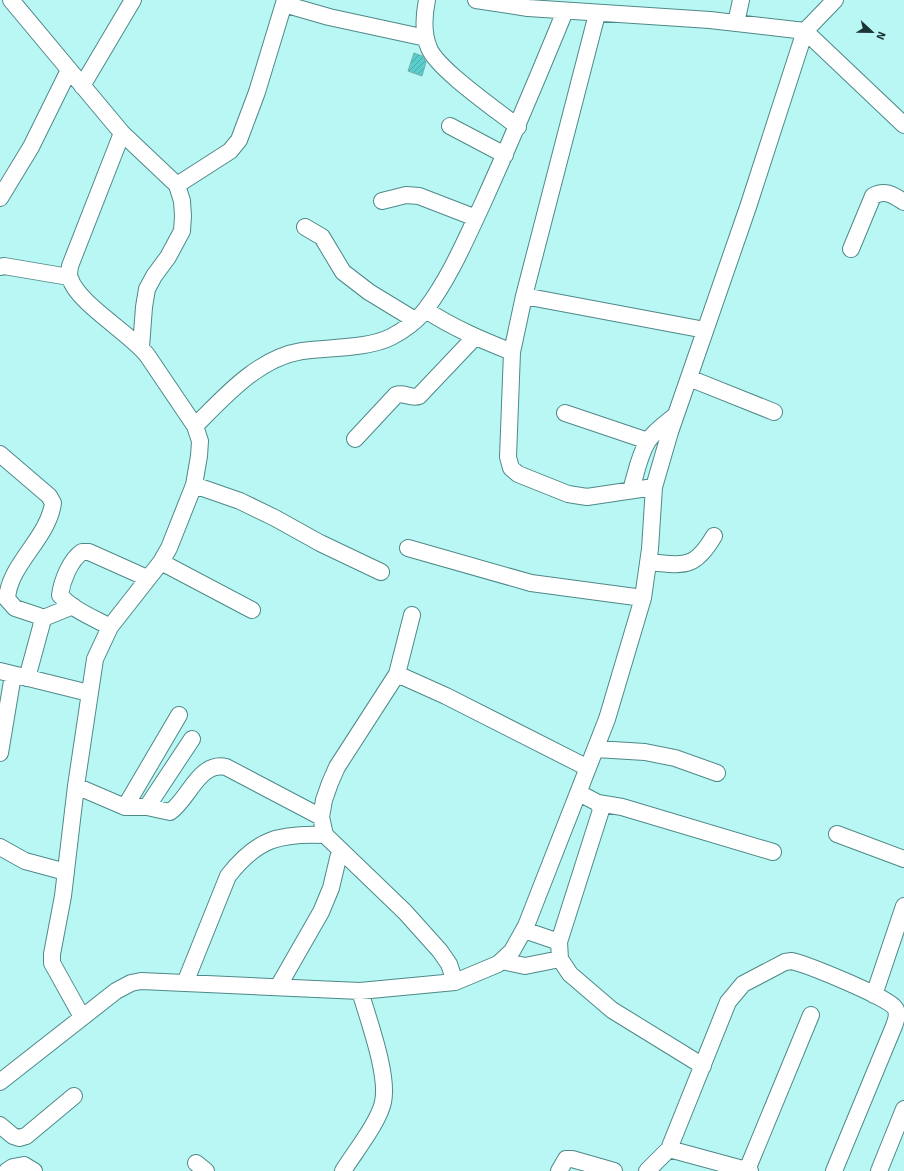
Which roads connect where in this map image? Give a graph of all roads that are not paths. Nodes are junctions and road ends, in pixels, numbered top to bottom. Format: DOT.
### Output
graph roads {
  1 [pos="11,0"];
  2 [pos="133,0"];
  3 [pos="427,0"];
  4 [pos="476,0"];
  5 [pos="741,0"];
  6 [pos="835,0"];
  7 [pos="285,2"];
  8 [pos="529,4"];
  9 [pos="565,11"];
  10 [pos="597,14"];
  11 [pos="736,23"];
  12 [pos="805,31"];
  13 [pos="426,38"];
  14 [pos="69,70"];
  15 [pos="82,86"];
  16 [pos="904,125"];
  17 [pos="450,126"];
  18 [pos="518,127"];
  19 [pos="122,133"];
  20 [pos="505,155"];
  21 [pos="177,185"];
  22 [pos="0,198"];
  23 [pos="382,201"];
  24 [pos="904,202"];
  25 [pos="476,218"];
  26 [pos="305,227"];
  27 [pos="851,249"];
  28 [pos="0,267"];
  29 [pos="69,277"];
  30 [pos="524,296"];
  31 [pos="420,315"];
  32 [pos="706,330"];
  33 [pos="475,337"];
  34 [pos="141,347"];
  35 [pos="512,352"];
  36 [pos="689,378"];
  37 [pos="774,412"];
  38 [pos="565,413"];
  39 [pos="676,416"];
  40 [pos="195,426"];
  41 [pos="355,439"];
  42 [pos="648,441"];
  43 [pos="0,454"];
  44 [pos="194,485"];
  45 [pos="654,487"];
  46 [pos="631,490"];
  47 [pos="714,536"];
  48 [pos="408,548"];
  49 [pos="161,562"];
  50 [pos="648,562"];
  51 [pos="381,572"];
  52 [pos="148,578"];
  53 [pos="643,598"];
  54 [pos="73,606"];
  55 [pos="252,610"];
  56 [pos="412,615"];
  57 [pos="40,619"];
  58 [pos="110,627"];
  59 [pos="397,674"];
  60 [pos="13,675"];
  61 [pos="89,693"];
  62 [pos="179,715"];
  63 [pos="192,739"];
  64 [pos="596,749"];
  65 [pos="0,753"];
  66 [pos="588,768"];
  67 [pos="717,773"];
  68 [pos="76,786"];
  69 [pos="579,793"];
  70 [pos="598,803"];
  71 [pos="125,807"];
  72 [pos="147,807"];
  73 [pos="321,817"];
  74 [pos="325,834"];
  75 [pos="837,834"];
  76 [pos="0,847"];
  77 [pos="340,850"];
  78 [pos="773,852"];
  79 [pos="904,859"];
  80 [pos="66,872"];
  81 [pos="904,906"];
  82 [pos="524,930"];
  83 [pos="559,942"];
  84 [pos="560,959"];
  85 [pos="502,961"];
  86 [pos="455,982"];
  87 [pos="185,983"];
  88 [pos="278,987"];
  89 [pos="360,991"];
  90 [pos="874,995"];
  91 [pos="811,1015"];
  92 [pos="82,1017"];
  93 [pos="899,1028"];
  94 [pos="703,1066"];
  95 [pos="0,1082"];
  96 [pos="74,1096"];
  97 [pos="904,1108"];
  98 [pos="0,1125"];
  99 [pos="669,1149"];
  100 [pos="749,1170"];
  101 [pos="7,1171"];
  102 [pos="34,1171"];
  103 [pos="343,1171"];
  104 [pos="559,1171"];
  105 [pos="614,1171"];
  106 [pos="647,1171"];
  107 [pos="834,1171"];
  108 [pos="879,1171"];
  1 -- 14 [label="street"];
  2 -- 15 [label="street"];
  3 -- 13 [label="street"];
  4 -- 8 [label="street"];
  5 -- 11 [label="street"];
  6 -- 12 [label="street"];
  7 -- 13 [label="street"];
  7 -- 21 [label="street"];
  8 -- 9 [label="street"];
  9 -- 10 [label="street"];
  9 -- 18 [label="street"];
  10 -- 11 [label="street"];
  10 -- 30 [label="street"];
  11 -- 12 [label="street"];
  12 -- 16 [label="street"];
  12 -- 32 [label="street"];
  13 -- 18 [label="street"];
  14 -- 15 [label="street"];
  14 -- 22 [label="street"];
  15 -- 19 [label="street"];
  17 -- 20 [label="street"];
  18 -- 20 [label="street"];
  19 -- 21 [label="street"];
  19 -- 29 [label="street"];
  20 -- 25 [label="street"];
  21 -- 34 [label="street"];
  23 -- 25 [label="street"];
  24 -- 27 [label="street"];
  25 -- 31 [label="street"];
  26 -- 31 [label="street"];
  28 -- 29 [label="street"];
  29 -- 34 [label="street"];
  30 -- 32 [label="street"];
  30 -- 35 [label="street"];
  31 -- 33 [label="street"];
  31 -- 40 [label="street"];
  32 -- 36 [label="street"];
  33 -- 35 [label="street"];
  33 -- 41 [label="street"];
  34 -- 40 [label="street"];
  35 -- 46 [label="street"];
  36 -- 37 [label="street"];
  36 -- 39 [label="street"];
  38 -- 42 [label="street"];
  39 -- 42 [label="street"];
  39 -- 45 [label="street"];
  40 -- 44 [label="street"];
  42 -- 46 [label="street"];
  43 -- 57 [label="street"];
  44 -- 49 [label="street"];
  44 -- 51 [label="street"];
  45 -- 46 [label="street"];
  45 -- 50 [label="street"];
  47 -- 50 [label="street"];
  48 -- 53 [label="street"];
  49 -- 52 [label="street"];
  49 -- 55 [label="street"];
  50 -- 53 [label="street"];
  52 -- 54 [label="street"];
  52 -- 58 [label="street"];
  53 -- 64 [label="street"];
  54 -- 57 [label="street"];
  54 -- 58 [label="street"];
  56 -- 59 [label="street"];
  57 -- 60 [label="street"];
  58 -- 61 [label="street"];
  59 -- 66 [label="street"];
  59 -- 73 [label="street"];
  60 -- 61 [label="street"];
  60 -- 65 [label="street"];
  61 -- 68 [label="street"];
  62 -- 71 [label="street"];
  63 -- 72 [label="street"];
  64 -- 66 [label="street"];
  64 -- 67 [label="street"];
  66 -- 69 [label="street"];
  68 -- 71 [label="street"];
  68 -- 80 [label="street"];
  69 -- 70 [label="street"];
  69 -- 82 [label="street"];
  70 -- 78 [label="street"];
  70 -- 83 [label="street"];
  71 -- 72 [label="street"];
  72 -- 73 [label="street"];
  73 -- 74 [label="street"];
  74 -- 77 [label="street"];
  74 -- 87 [label="street"];
  75 -- 79 [label="street"];
  76 -- 80 [label="street"];
  77 -- 86 [label="street"];
  77 -- 88 [label="street"];
  80 -- 92 [label="street"];
  81 -- 90 [label="street"];
  82 -- 83 [label="street"];
  82 -- 85 [label="street"];
  83 -- 84 [label="street"];
  84 -- 85 [label="street"];
  84 -- 94 [label="street"];
  85 -- 86 [label="street"];
  86 -- 89 [label="street"];
  87 -- 88 [label="street"];
  87 -- 92 [label="street"];
  88 -- 89 [label="street"];
  89 -- 103 [label="street"];
  90 -- 93 [label="street"];
  90 -- 94 [label="street"];
  91 -- 100 [label="street"];
  92 -- 95 [label="street"];
  93 -- 107 [label="street"];
  94 -- 99 [label="street"];
  96 -- 98 [label="street"];
  97 -- 108 [label="street"];
  99 -- 100 [label="street"];
  99 -- 106 [label="street"];
  101 -- 102 [label="street"];
  104 -- 105 [label="street"];
}
